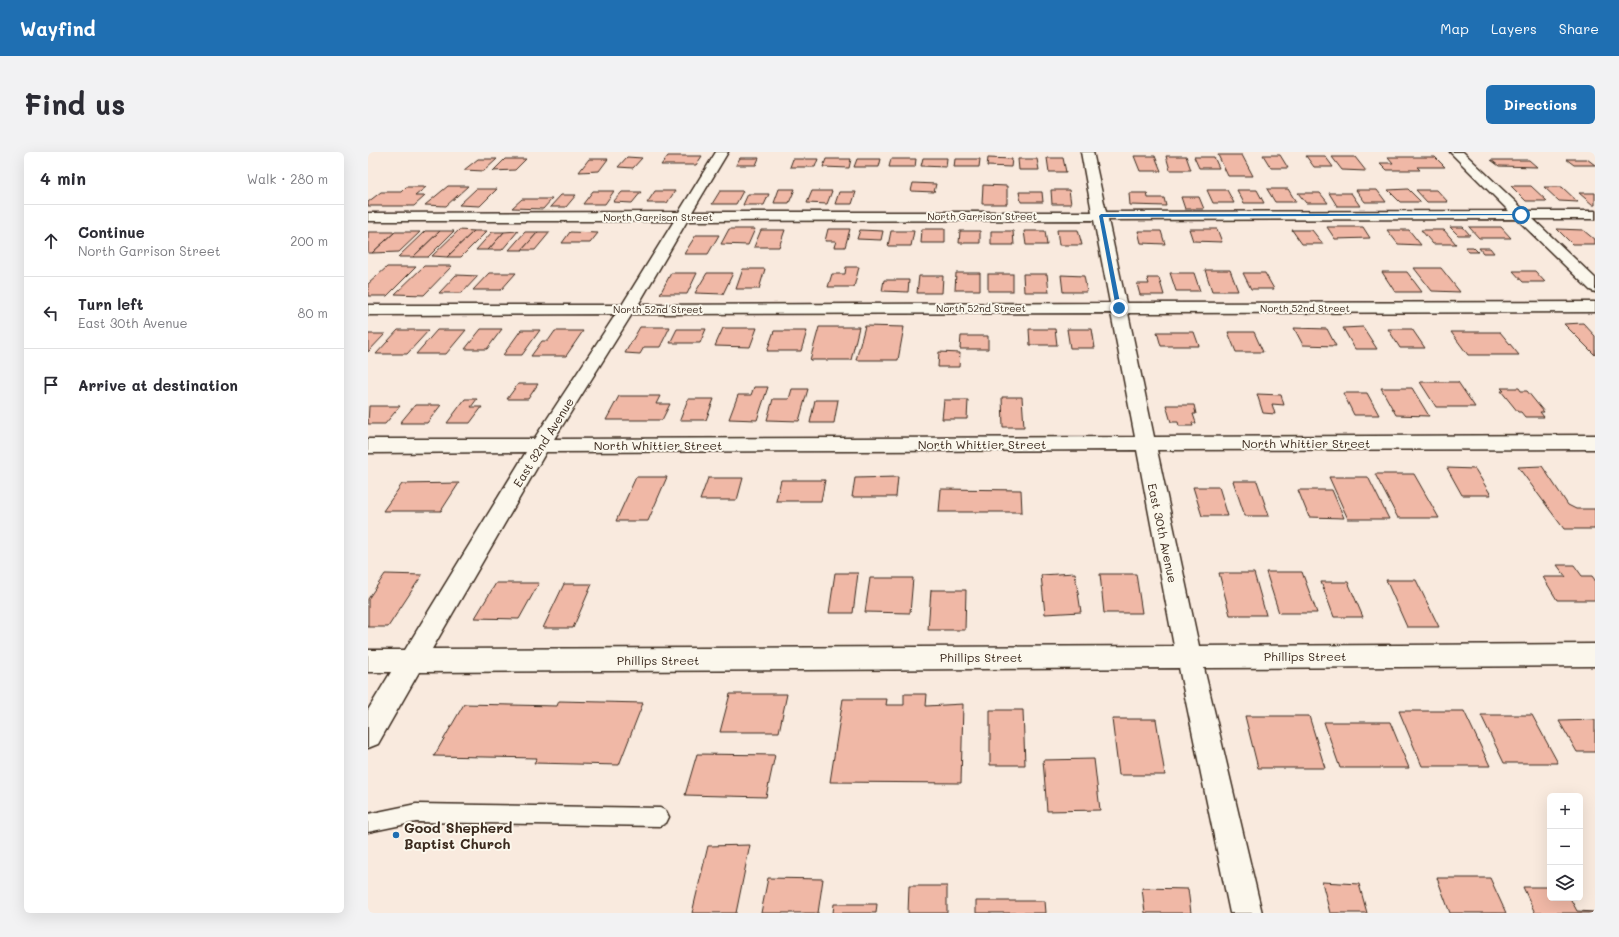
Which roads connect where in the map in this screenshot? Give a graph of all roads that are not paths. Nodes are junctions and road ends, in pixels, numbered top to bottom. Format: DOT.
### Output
graph roads {
  1 [pos="722,152"];
  2 [pos="1088,152"];
  3 [pos="1456,152"];
  4 [pos="1521,215"];
  5 [pos="1595,215"];
  6 [pos="683,216"];
  7 [pos="1101,216"];
  8 [pos="368,217"];
  9 [pos="1595,287"];
  10 [pos="1595,307"];
  11 [pos="1119,308"];
  12 [pos="627,309"];
  13 [pos="368,310"];
  14 [pos="1595,442"];
  15 [pos="1145,444"];
  16 [pos="540,445"];
  17 [pos="368,446"];
  18 [pos="1595,654"];
  19 [pos="1189,656"];
  20 [pos="368,661"];
  21 [pos="412,661"];
  22 [pos="368,735"];
  23 [pos="660,817"];
  24 [pos="368,824"];
  25 [pos="1246,913"];
  1 -- 6 [label="street, East 32nd Avenue"];
  2 -- 7 [label="street, East 30th Avenue"];
  3 -- 4 [label="street"];
  4 -- 5 [label="street, North Garrison Street"];
  4 -- 7 [label="street, North Garrison Street"];
  4 -- 9 [label="street"];
  6 -- 7 [label="street, North Garrison Street"];
  6 -- 8 [label="street, North Garrison Street"];
  6 -- 12 [label="street, East 32nd Avenue"];
  7 -- 11 [label="street, East 30th Avenue"];
  10 -- 11 [label="street, North 52nd Street"];
  11 -- 12 [label="street, North 52nd Street"];
  11 -- 15 [label="street, East 30th Avenue"];
  12 -- 13 [label="street, North 52nd Street"];
  12 -- 16 [label="street, East 32nd Avenue"];
  14 -- 15 [label="street, North Whittier Street"];
  15 -- 16 [label="street, North Whittier Street"];
  15 -- 19 [label="street, East 30th Avenue"];
  16 -- 17 [label="street, North Whittier Street"];
  16 -- 21 [label="street, East 32nd Avenue"];
  18 -- 19 [label="street, Phillips Street"];
  19 -- 21 [label="street, Phillips Street"];
  19 -- 25 [label="street, East 30th Avenue"];
  20 -- 21 [label="street, Phillips Street"];
  21 -- 22 [label="street, East 32nd Avenue"];
  23 -- 24 [label="lane"];
}
